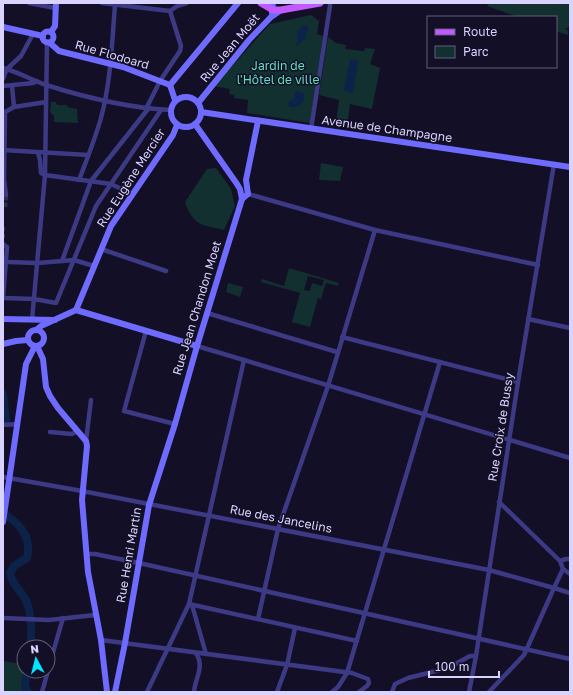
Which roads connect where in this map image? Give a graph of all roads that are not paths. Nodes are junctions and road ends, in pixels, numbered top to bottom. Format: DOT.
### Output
graph roads {
  1 [pos="29,3"];
  2 [pos="102,3"];
  3 [pos="187,3"];
  4 [pos="238,3"];
  5 [pos="261,3"];
  6 [pos="315,3"];
  7 [pos="330,3"];
  8 [pos="117,4"];
  9 [pos="142,5"];
  10 [pos="55,6"];
  11 [pos="272,10"];
  12 [pos="170,11"];
  13 [pos="3,27"];
  14 [pos="51,32"];
  15 [pos="33,34"];
  16 [pos="43,36"];
  17 [pos="48,43"];
  18 [pos="111,64"];
  19 [pos="5,69"];
  20 [pos="3,79"];
  21 [pos="37,81"];
  22 [pos="160,81"];
  23 [pos="46,85"];
  24 [pos="170,85"];
  25 [pos="3,86"];
  26 [pos="12,86"];
  27 [pos="175,100"];
  28 [pos="105,101"];
  29 [pos="46,102"];
  30 [pos="198,103"];
  31 [pos="14,107"];
  32 [pos="147,109"];
  33 [pos="4,110"];
  34 [pos="161,110"];
  35 [pos="170,110"];
  36 [pos="201,112"];
  37 [pos="258,121"];
  38 [pos="195,124"];
  39 [pos="177,125"];
  40 [pos="311,129"];
  41 [pos="3,150"];
  42 [pos="38,153"];
  43 [pos="45,154"];
  44 [pos="88,155"];
  45 [pos="554,164"];
  46 [pos="570,167"];
  47 [pos="45,175"];
  48 [pos="79,180"];
  49 [pos="246,180"];
  50 [pos="91,181"];
  51 [pos="111,184"];
  52 [pos="237,184"];
  53 [pos="132,194"];
  54 [pos="248,194"];
  55 [pos="6,195"];
  56 [pos="242,199"];
  57 [pos="374,230"];
  58 [pos="3,244"];
  59 [pos="101,250"];
  60 [pos="74,260"];
  61 [pos="62,261"];
  62 [pos="6,262"];
  63 [pos="38,264"];
  64 [pos="538,265"];
  65 [pos="94,266"];
  66 [pos="166,271"];
  67 [pos="3,298"];
  68 [pos="34,299"];
  69 [pos="76,310"];
  70 [pos="207,314"];
  71 [pos="3,319"];
  72 [pos="32,320"];
  73 [pos="55,320"];
  74 [pos="528,320"];
  75 [pos="570,328"];
  76 [pos="36,330"];
  77 [pos="146,331"];
  78 [pos="42,334"];
  79 [pos="342,337"];
  80 [pos="28,340"];
  81 [pos="3,344"];
  82 [pos="36,346"];
  83 [pos="197,346"];
  84 [pos="337,352"];
  85 [pos="244,360"];
  86 [pos="440,362"];
  87 [pos="518,382"];
  88 [pos="328,386"];
  89 [pos="91,400"];
  90 [pos="426,414"];
  91 [pos="17,424"];
  92 [pos="175,424"];
  93 [pos="3,425"];
  94 [pos="78,431"];
  95 [pos="50,432"];
  96 [pos="509,440"];
  97 [pos="86,441"];
  98 [pos="570,458"];
  99 [pos="6,478"];
  100 [pos="82,491"];
  101 [pos="499,502"];
  102 [pos="149,505"];
  103 [pos="209,516"];
  104 [pos="3,522"];
  105 [pos="278,529"];
  106 [pos="384,550"];
  107 [pos="87,554"];
  108 [pos="570,559"];
  109 [pos="560,561"];
  110 [pos="139,563"];
  111 [pos="563,569"];
  112 [pos="489,570"];
  113 [pos="570,574"];
  114 [pos="195,575"];
  115 [pos="554,588"];
  116 [pos="264,591"];
  117 [pos="570,593"];
  118 [pos="190,604"];
  119 [pos="365,613"];
  120 [pos="95,615"];
  121 [pos="5,618"];
  122 [pos="63,618"];
  123 [pos="258,619"];
  124 [pos="295,628"];
  125 [pos="478,639"];
  126 [pos="101,640"];
  127 [pos="357,641"];
  128 [pos="56,642"];
  129 [pos="125,643"];
  130 [pos="168,648"];
  131 [pos="527,650"];
  132 [pos="196,653"];
  133 [pos="206,654"];
  134 [pos="476,656"];
  135 [pos="570,660"];
  136 [pos="287,664"];
  137 [pos="347,673"];
  138 [pos="46,679"];
  139 [pos="42,692"];
  140 [pos="107,692"];
  141 [pos="115,692"];
  142 [pos="147,692"];
  143 [pos="194,692"];
  144 [pos="277,692"];
  145 [pos="332,692"];
  146 [pos="359,692"];
  147 [pos="392,692"];
  148 [pos="469,692"];
  149 [pos="489,692"];
  1 -- 10 [label="street"];
  2 -- 8 [label="street"];
  3 -- 12 [label="street"];
  4 -- 24 [label="main road"];
  5 -- 11 [label="main road"];
  6 -- 11 [label="main road"];
  7 -- 40 [label="street"];
  8 -- 9 [label="street"];
  8 -- 18 [label="street"];
  9 -- 12 [label="street"];
  10 -- 14 [label="main road"];
  11 -- 30 [label="main road, Rue Jean Moët"];
  12 -- 22 [label="street"];
  13 -- 15 [label="main road"];
  14 -- 16 [label="main road"];
  14 -- 17 [label="main road"];
  15 -- 16 [label="main road"];
  15 -- 19 [label="street"];
  16 -- 17 [label="main road"];
  17 -- 18 [label="main road, Rue Flodoard"];
  17 -- 23 [label="street"];
  18 -- 22 [label="main road, Rue Flodoard"];
  18 -- 28 [label="street"];
  19 -- 20 [label="street"];
  19 -- 21 [label="street"];
  21 -- 23 [label="street"];
  21 -- 26 [label="street"];
  22 -- 24 [label="main road, Rue Flodoard"];
  22 -- 32 [label="street"];
  23 -- 28 [label="street"];
  23 -- 29 [label="street"];
  24 -- 27 [label="main road"];
  25 -- 26 [label="street"];
  26 -- 31 [label="street"];
  27 -- 30 [label="main road"];
  27 -- 35 [label="main road"];
  28 -- 32 [label="street"];
  28 -- 44 [label="street"];
  29 -- 31 [label="street"];
  29 -- 43 [label="street"];
  30 -- 36 [label="main road"];
  31 -- 33 [label="street"];
  32 -- 34 [label="street"];
  32 -- 50 [label="street"];
  33 -- 41 [label="street"];
  34 -- 35 [label="street"];
  34 -- 51 [label="street"];
  35 -- 39 [label="main road"];
  36 -- 37 [label="main road, Avenue de Champagne"];
  36 -- 38 [label="main road"];
  37 -- 40 [label="main road, Avenue de Champagne"];
  37 -- 49 [label="main road"];
  38 -- 39 [label="main road"];
  38 -- 52 [label="main road"];
  39 -- 53 [label="main road, Rue Eugène Mercier"];
  40 -- 45 [label="main road, Avenue de Champagne"];
  41 -- 42 [label="street"];
  41 -- 55 [label="street"];
  42 -- 43 [label="street"];
  42 -- 47 [label="street"];
  43 -- 44 [label="street"];
  43 -- 47 [label="street"];
  44 -- 48 [label="street"];
  45 -- 46 [label="main road, Avenue de Champagne"];
  45 -- 64 [label="street, Rue Croix de Bussy"];
  47 -- 48 [label="street"];
  47 -- 63 [label="street"];
  48 -- 50 [label="street"];
  49 -- 52 [label="main road"];
  49 -- 54 [label="main road"];
  50 -- 51 [label="street"];
  50 -- 61 [label="street"];
  51 -- 53 [label="street"];
  51 -- 60 [label="street"];
  52 -- 56 [label="main road"];
  53 -- 59 [label="main road, Rue Eugène Mercier"];
  54 -- 56 [label="main road"];
  54 -- 57 [label="street"];
  56 -- 70 [label="main road, Rue Jean Chandon Moet"];
  57 -- 64 [label="street"];
  57 -- 79 [label="street"];
  58 -- 62 [label="street"];
  59 -- 65 [label="main road, Rue Eugène Mercier"];
  59 -- 66 [label="street"];
  60 -- 61 [label="street"];
  60 -- 65 [label="street"];
  60 -- 68 [label="street"];
  61 -- 63 [label="street"];
  62 -- 63 [label="street"];
  62 -- 67 [label="street"];
  63 -- 68 [label="street"];
  64 -- 74 [label="street, Rue Croix de Bussy"];
  65 -- 69 [label="main road, Rue Eugène Mercier"];
  67 -- 68 [label="street"];
  68 -- 72 [label="street"];
  69 -- 73 [label="main road"];
  69 -- 77 [label="main road"];
  70 -- 83 [label="main road, Rue Jean Chandon Moet"];
  70 -- 84 [label="street"];
  71 -- 72 [label="main road"];
  72 -- 73 [label="main road"];
  72 -- 76 [label="main road"];
  73 -- 76 [label="main road"];
  73 -- 78 [label="main road"];
  74 -- 75 [label="street"];
  74 -- 87 [label="street, Rue Croix de Bussy"];
  76 -- 78 [label="main road"];
  76 -- 80 [label="main road"];
  77 -- 83 [label="main road"];
  77 -- 92 [label="street"];
  78 -- 82 [label="main road"];
  79 -- 84 [label="street"];
  79 -- 86 [label="street"];
  80 -- 81 [label="main road"];
  80 -- 82 [label="main road"];
  82 -- 91 [label="main road"];
  82 -- 94 [label="main road"];
  83 -- 85 [label="street"];
  83 -- 92 [label="main road, Rue Jean Chandon Moet"];
  84 -- 88 [label="street"];
  85 -- 88 [label="street"];
  85 -- 103 [label="street"];
  86 -- 87 [label="street"];
  86 -- 90 [label="street"];
  87 -- 96 [label="street, Rue Croix de Bussy"];
  88 -- 90 [label="street"];
  88 -- 105 [label="street"];
  89 -- 97 [label="street"];
  90 -- 96 [label="street"];
  90 -- 106 [label="street"];
  91 -- 93 [label="street"];
  91 -- 99 [label="main road"];
  92 -- 102 [label="main road, Rue Henri Martin"];
  94 -- 95 [label="street"];
  94 -- 97 [label="main road"];
  96 -- 98 [label="street"];
  96 -- 101 [label="street, Rue Croix de Bussy"];
  97 -- 100 [label="main road"];
  99 -- 100 [label="street, Rue des Jancelins"];
  99 -- 104 [label="main road"];
  100 -- 102 [label="street, Rue des Jancelins"];
  100 -- 107 [label="main road"];
  101 -- 109 [label="street"];
  101 -- 112 [label="street, Rue Croix de Bussy"];
  102 -- 103 [label="street, Rue des Jancelins"];
  102 -- 110 [label="main road, Rue Henri Martin"];
  103 -- 105 [label="street, Rue des Jancelins"];
  103 -- 114 [label="street"];
  105 -- 106 [label="street, Rue des Jancelins"];
  105 -- 116 [label="street"];
  106 -- 112 [label="street, Rue des Jancelins"];
  106 -- 119 [label="street"];
  107 -- 110 [label="street"];
  107 -- 120 [label="main road"];
  108 -- 109 [label="street"];
  109 -- 111 [label="street"];
  110 -- 114 [label="street"];
  110 -- 129 [label="main road, Rue Henri Martin"];
  111 -- 113 [label="street"];
  111 -- 115 [label="street"];
  112 -- 115 [label="street, Rue des Jancelins"];
  112 -- 125 [label="street, Rue Croix de Bussy"];
  114 -- 116 [label="street"];
  114 -- 118 [label="street"];
  115 -- 117 [label="street, Rue des Jancelins"];
  115 -- 131 [label="street"];
  116 -- 119 [label="street"];
  116 -- 123 [label="street"];
  118 -- 123 [label="street"];
  118 -- 130 [label="street"];
  118 -- 133 [label="street"];
  119 -- 125 [label="street"];
  119 -- 127 [label="street"];
  120 -- 122 [label="street"];
  120 -- 126 [label="main road"];
  121 -- 122 [label="street"];
  122 -- 128 [label="street"];
  123 -- 124 [label="street"];
  124 -- 127 [label="street"];
  124 -- 136 [label="street"];
  125 -- 131 [label="street"];
  125 -- 134 [label="street, Rue Croix de Bussy"];
  126 -- 129 [label="street"];
  126 -- 140 [label="main road"];
  127 -- 137 [label="street"];
  129 -- 130 [label="street"];
  129 -- 141 [label="main road, Rue Henri Martin"];
  130 -- 132 [label="street"];
  130 -- 142 [label="street"];
  131 -- 135 [label="street"];
  131 -- 149 [label="street"];
  132 -- 133 [label="street"];
  132 -- 143 [label="street"];
  133 -- 136 [label="street"];
  134 -- 147 [label="street"];
  134 -- 148 [label="street, Rue Croix de Bussy"];
  136 -- 137 [label="street"];
  136 -- 144 [label="street"];
  137 -- 145 [label="street"];
  137 -- 146 [label="street"];
  138 -- 139 [label="street"];
}
